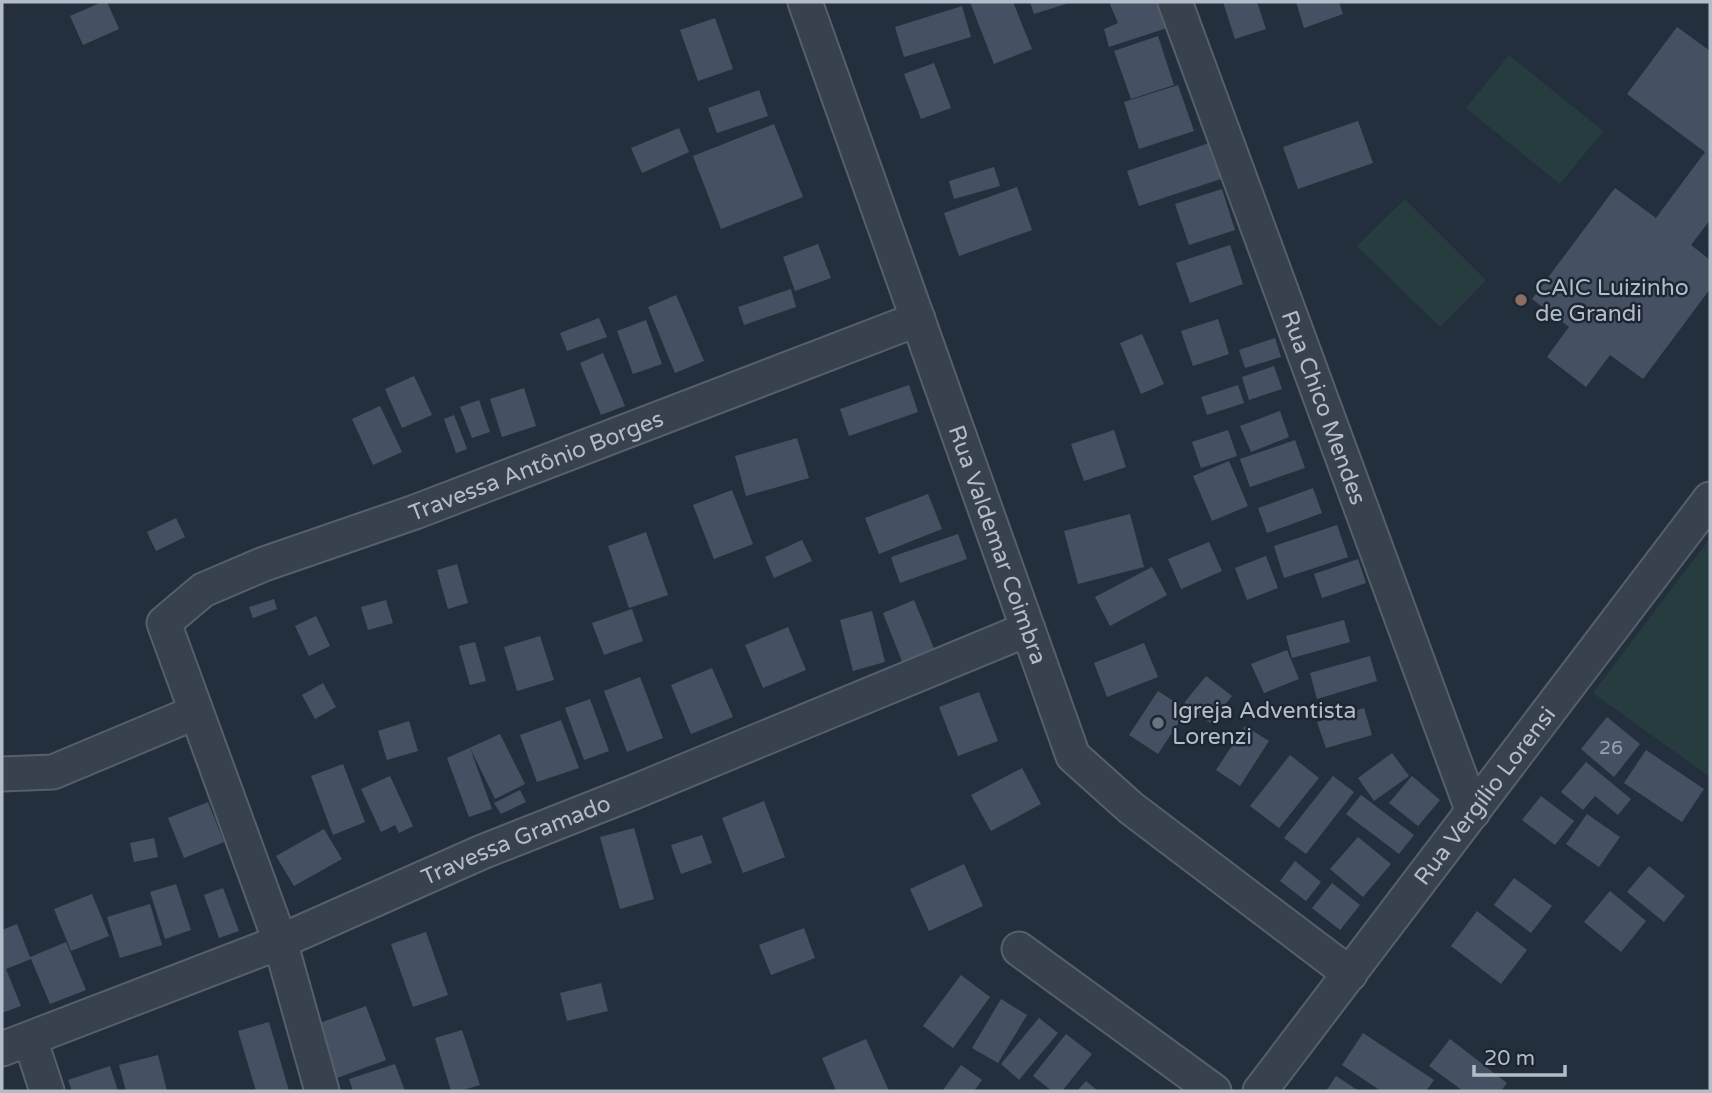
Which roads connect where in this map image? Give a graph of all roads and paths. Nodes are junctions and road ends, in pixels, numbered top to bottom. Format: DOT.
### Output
graph roads {
  1 [pos="805,2"];
  2 [pos="1175,2"];
  3 [pos="918,319"];
  4 [pos="1710,499"];
  5 [pos="1028,629"];
  6 [pos="196,712"];
  7 [pos="2,775"];
  8 [pos="1473,813"];
  9 [pos="280,941"];
  10 [pos="1019,948"];
  11 [pos="1350,974"];
  12 [pos="16,1044"];
  13 [pos="47,1091"];
  14 [pos="322,1091"];
  15 [pos="1214,1091"];
  16 [pos="1260,1091"];
  1 -- 3 [label="street, Rua Valdemar Coimbra"];
  2 -- 8 [label="street, Rua Chico Mendes"];
  3 -- 5 [label="street, Rua Valdemar Coimbra"];
  3 -- 6 [label="street, Travessa Antônio Borges"];
  4 -- 8 [label="street, Rua Vergílio Lorensi"];
  5 -- 9 [label="street, Travessa Gramado"];
  5 -- 11 [label="street, Rua Valdemar Coimbra"];
  6 -- 7 [label="street"];
  6 -- 9 [label="street"];
  8 -- 11 [label="street, Rua Vergílio Lorensi"];
  9 -- 12 [label="street, Travessa Gramado"];
  9 -- 14 [label="street"];
  10 -- 15 [label="street"];
  11 -- 16 [label="street, Rua Vergílio Lorensi"];
  12 -- 13 [label="street"];
}
